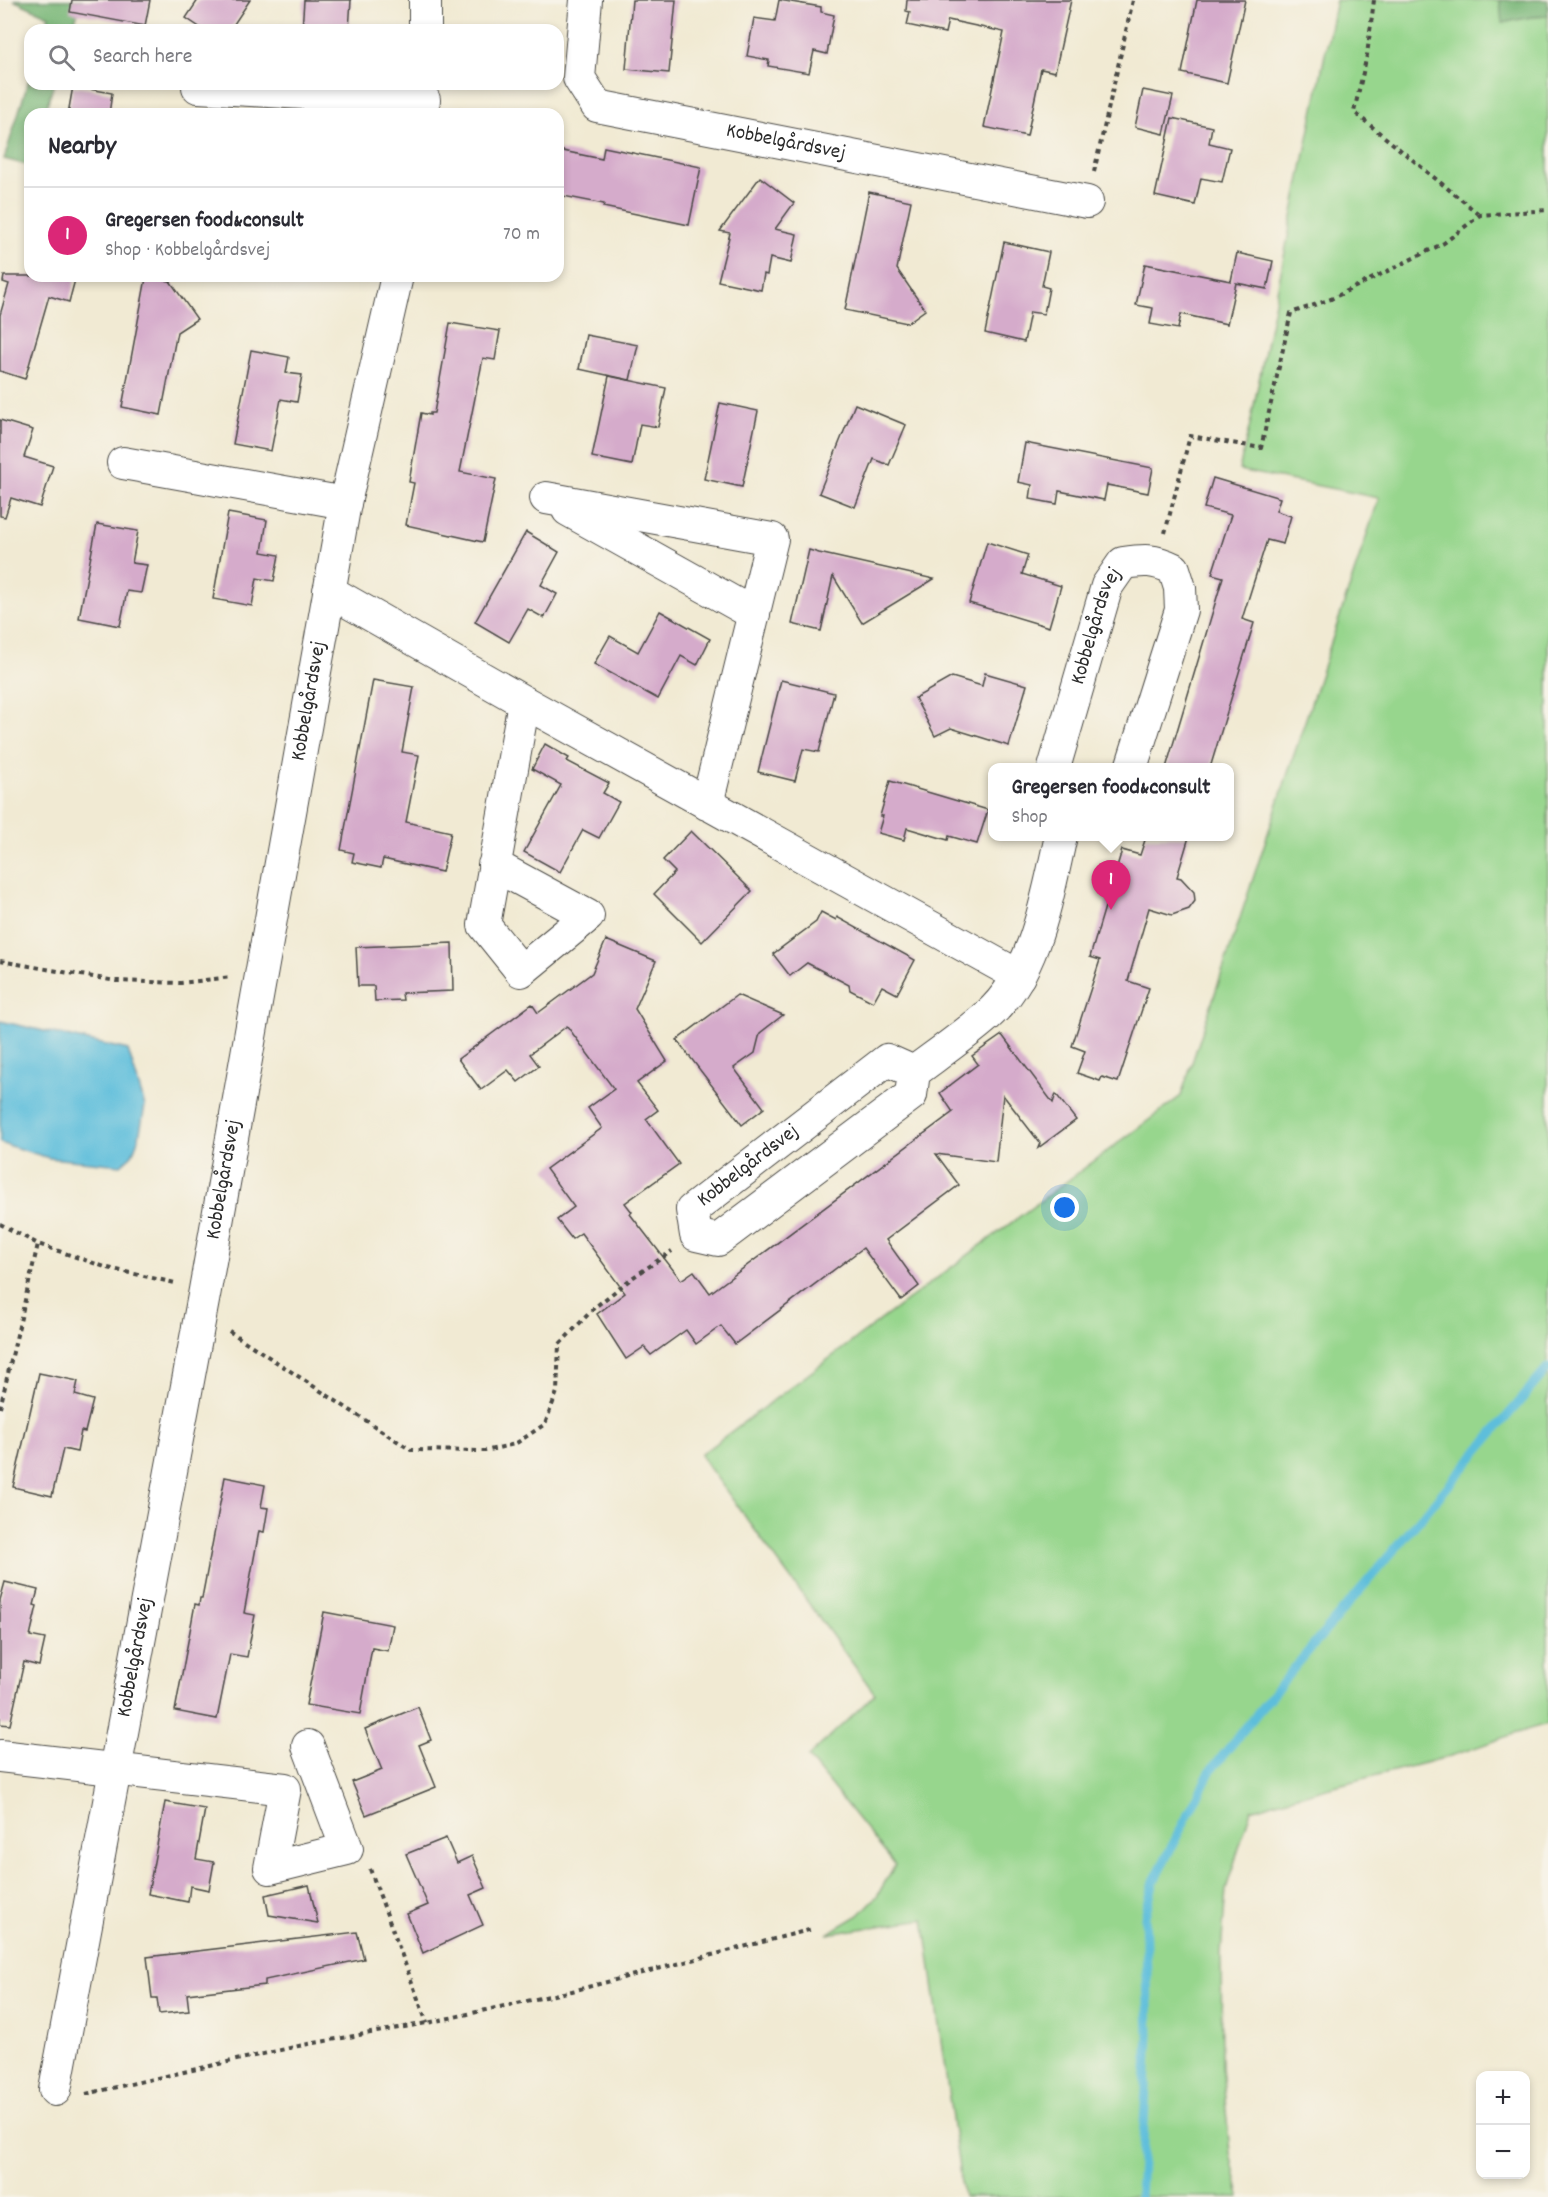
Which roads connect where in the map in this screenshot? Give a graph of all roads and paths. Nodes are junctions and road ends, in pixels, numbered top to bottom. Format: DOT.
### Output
graph roads {
  1 [pos="425,0"];
  2 [pos="586,0"];
  3 [pos="1133,0"];
  4 [pos="1374,0"];
  5 [pos="424,24"];
  6 [pos="254,90"];
  7 [pos="424,99"];
  8 [pos="1087,202"];
  9 [pos="1548,210"];
  10 [pos="1479,215"];
  11 [pos="396,282"];
  12 [pos="123,464"];
  13 [pos="345,503"];
  14 [pos="1158,561"];
  15 [pos="329,591"];
  16 [pos="754,614"];
  17 [pos="524,702"];
  18 [pos="1055,763"];
  19 [pos="1133,763"];
  20 [pos="707,804"];
  21 [pos="1060,841"];
  22 [pos="494,865"];
  23 [pos="0,961"];
  24 [pos="262,974"];
  25 [pos="1019,976"];
  26 [pos="914,1072"];
  27 [pos="0,1224"];
  28 [pos="696,1235"];
  29 [pos="38,1244"];
  30 [pos="203,1301"];
  31 [pos="0,1408"];
  32 [pos="0,1756"];
  33 [pos="115,1769"];
  34 [pos="285,1789"];
  35 [pos="347,1849"];
  36 [pos="813,1929"];
  37 [pos="427,2024"];
  38 [pos="69,2092"];
  1 -- 5 [label="street"];
  2 -- 8 [label="street, Kobbelgårdsvej"];
  3 -- 8 [label="path"];
  4 -- 10 [label="path"];
  6 -- 7 [label="street"];
  9 -- 10 [label="path"];
  10 -- 14 [label="path"];
  11 -- 13 [label="street, Kobbelgårdsvej"];
  12 -- 13 [label="street"];
  13 -- 15 [label="street, Kobbelgårdsvej"];
  14 -- 18 [label="street, Kobbelgårdsvej"];
  14 -- 19 [label="street, Kobbelgårdsvej"];
  15 -- 17 [label="street"];
  15 -- 24 [label="street, Kobbelgårdsvej"];
  16 -- 16 [label="street"];
  16 -- 20 [label="street"];
  17 -- 20 [label="street"];
  17 -- 22 [label="street"];
  20 -- 25 [label="street"];
  21 -- 25 [label="street"];
  23 -- 24 [label="path"];
  24 -- 30 [label="street, Kobbelgårdsvej"];
  25 -- 26 [label="street"];
  26 -- 28 [label="street, Kobbelgårdsvej"];
  26 -- 28 [label="street, Kobbelgårdsvej"];
  27 -- 29 [label="path"];
  28 -- 30 [label="path"];
  29 -- 30 [label="path"];
  29 -- 31 [label="path"];
  30 -- 33 [label="street, Kobbelgårdsvej"];
  32 -- 33 [label="street"];
  33 -- 34 [label="street"];
  33 -- 38 [label="street, Kobbelgårdsvej"];
  34 -- 35 [label="street"];
  34 -- 35 [label="street"];
  35 -- 37 [label="path"];
  36 -- 37 [label="path"];
  37 -- 38 [label="path"];
}
